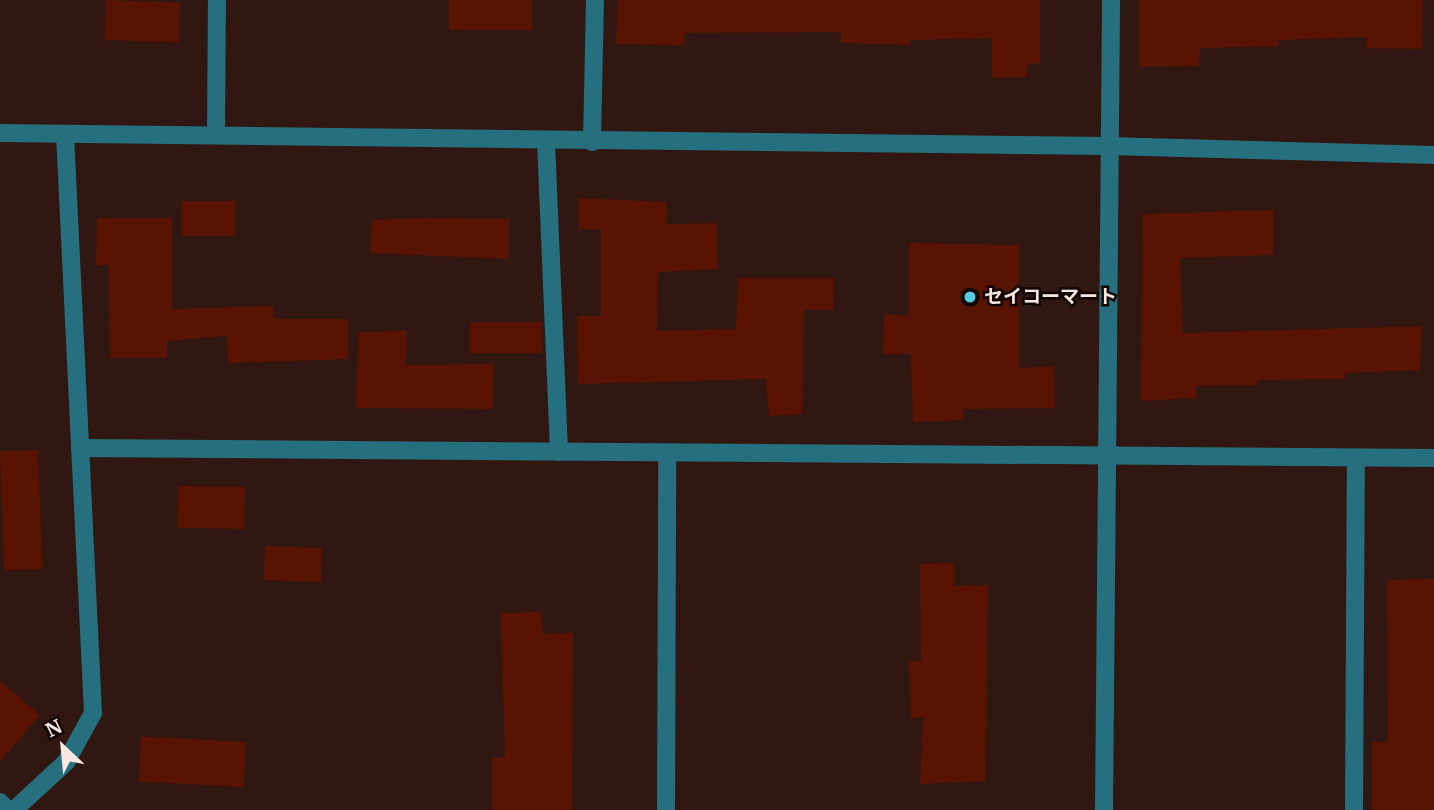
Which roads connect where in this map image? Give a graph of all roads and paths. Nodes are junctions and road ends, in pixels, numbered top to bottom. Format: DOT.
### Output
graph roads {
  1 [pos="217,0"];
  2 [pos="595,0"];
  3 [pos="1111,0"];
  4 [pos="0,133"];
  5 [pos="65,134"];
  6 [pos="216,135"];
  7 [pos="546,141"];
  8 [pos="592,142"];
  9 [pos="1108,146"];
  10 [pos="1434,155"];
  11 [pos="80,448"];
  12 [pos="559,452"];
  13 [pos="667,453"];
  14 [pos="1106,457"];
  15 [pos="1356,458"];
  16 [pos="1434,458"];
  17 [pos="0,802"];
  18 [pos="7,810"];
  19 [pos="14,810"];
  20 [pos="666,810"];
  21 [pos="1104,810"];
  22 [pos="1354,810"];
  1 -- 6 [label="street"];
  2 -- 8 [label="street"];
  3 -- 9 [label="street"];
  4 -- 5 [label="street"];
  5 -- 6 [label="street"];
  5 -- 11 [label="street"];
  6 -- 7 [label="street"];
  7 -- 8 [label="street"];
  7 -- 12 [label="street"];
  8 -- 9 [label="street"];
  9 -- 10 [label="street"];
  9 -- 14 [label="street"];
  11 -- 12 [label="street"];
  11 -- 19 [label="street"];
  12 -- 13 [label="street"];
  13 -- 14 [label="street"];
  13 -- 20 [label="street"];
  14 -- 15 [label="street"];
  14 -- 21 [label="street"];
  15 -- 16 [label="street"];
  15 -- 22 [label="street"];
  17 -- 18 [label="street"];
}
